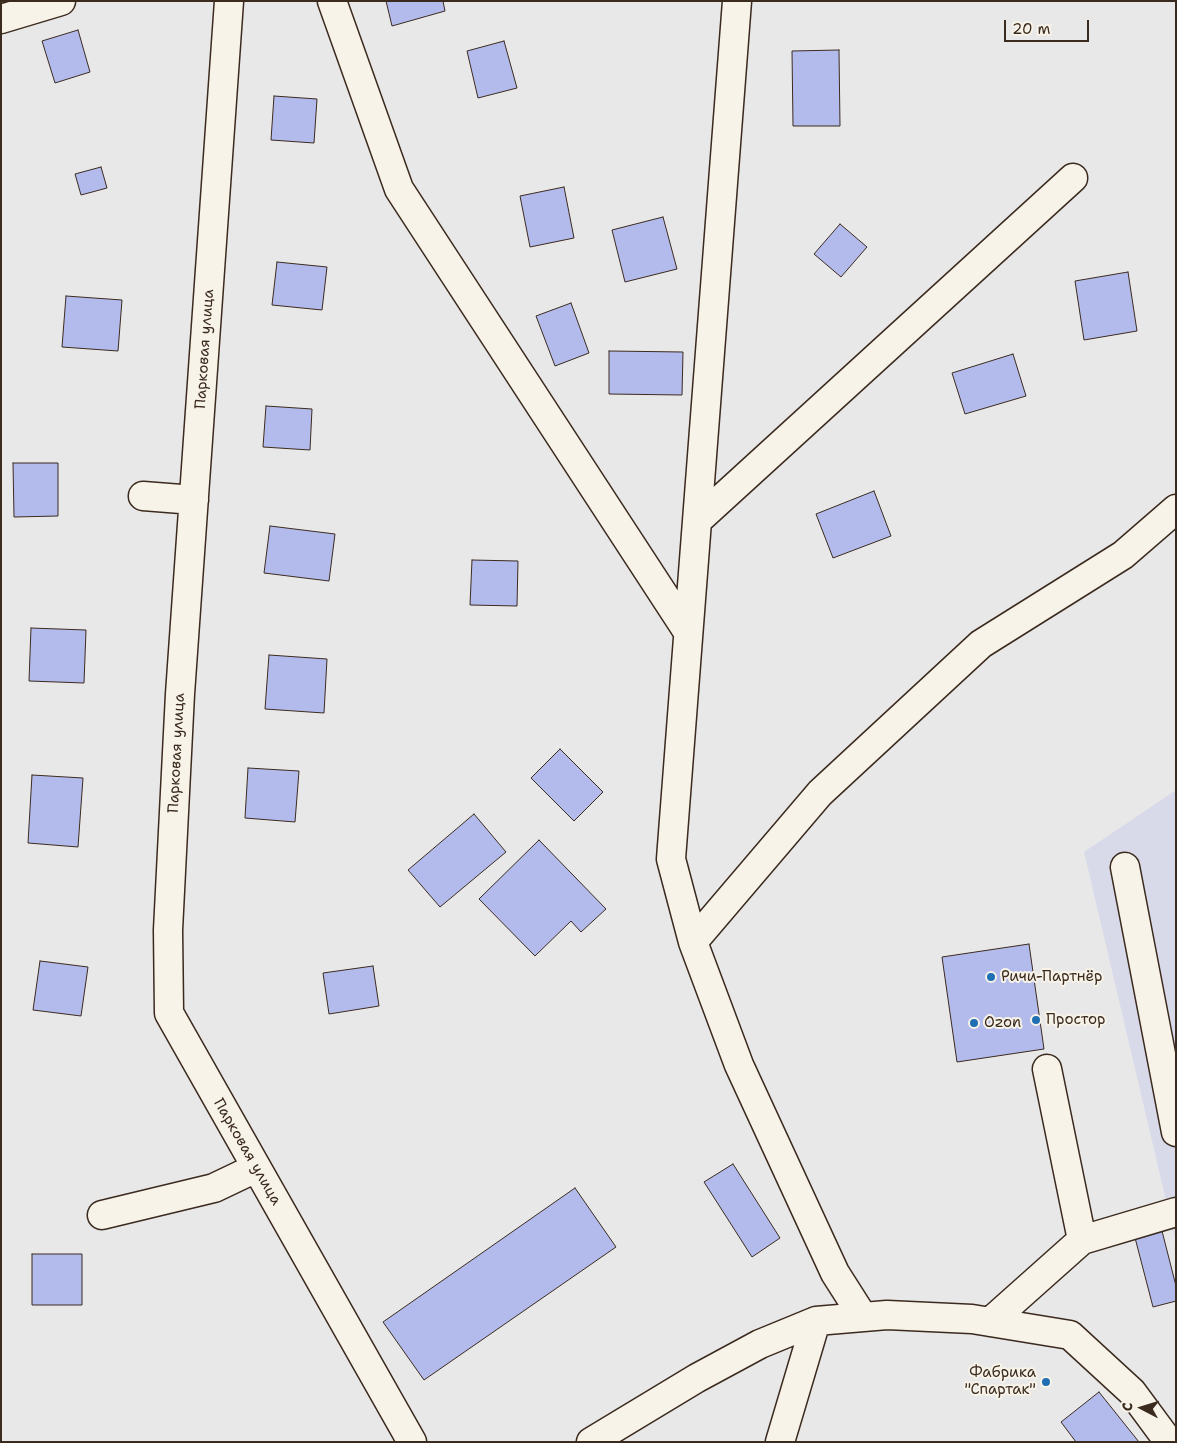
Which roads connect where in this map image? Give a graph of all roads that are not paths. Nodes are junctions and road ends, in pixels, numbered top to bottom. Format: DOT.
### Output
graph roads {
  1 [pos="61,1"];
  2 [pos="229,1"];
  3 [pos="332,1"];
  4 [pos="737,1"];
  5 [pos="1,19"];
  6 [pos="1074,178"];
  7 [pos="143,496"];
  8 [pos="194,500"];
  9 [pos="1176,509"];
  10 [pos="697,521"];
  11 [pos="688,632"];
  12 [pos="1125,867"];
  13 [pos="693,942"];
  14 [pos="1047,1069"];
  15 [pos="1176,1132"];
  16 [pos="256,1168"];
  17 [pos="1176,1212"];
  18 [pos="102,1215"];
  19 [pos="1082,1240"];
  20 [pos="863,1317"];
  21 [pos="816,1320"];
  22 [pos="990,1322"];
  23 [pos="412,1442"];
  24 [pos="592,1442"];
  25 [pos="780,1442"];
  26 [pos="1169,1442"];
  1 -- 5 [label="street"];
  2 -- 8 [label="street, Парковая улица"];
  3 -- 11 [label="street"];
  4 -- 10 [label="street"];
  6 -- 10 [label="street"];
  7 -- 8 [label="street"];
  8 -- 16 [label="street, Парковая улица"];
  9 -- 13 [label="street"];
  10 -- 11 [label="street"];
  11 -- 13 [label="street"];
  12 -- 15 [label="street"];
  13 -- 20 [label="street"];
  14 -- 19 [label="street"];
  16 -- 18 [label="street"];
  16 -- 23 [label="street, Парковая улица"];
  17 -- 19 [label="street"];
  19 -- 22 [label="street"];
  20 -- 21 [label="street"];
  20 -- 22 [label="street"];
  21 -- 24 [label="street"];
  21 -- 25 [label="street"];
  22 -- 26 [label="street"];
}
